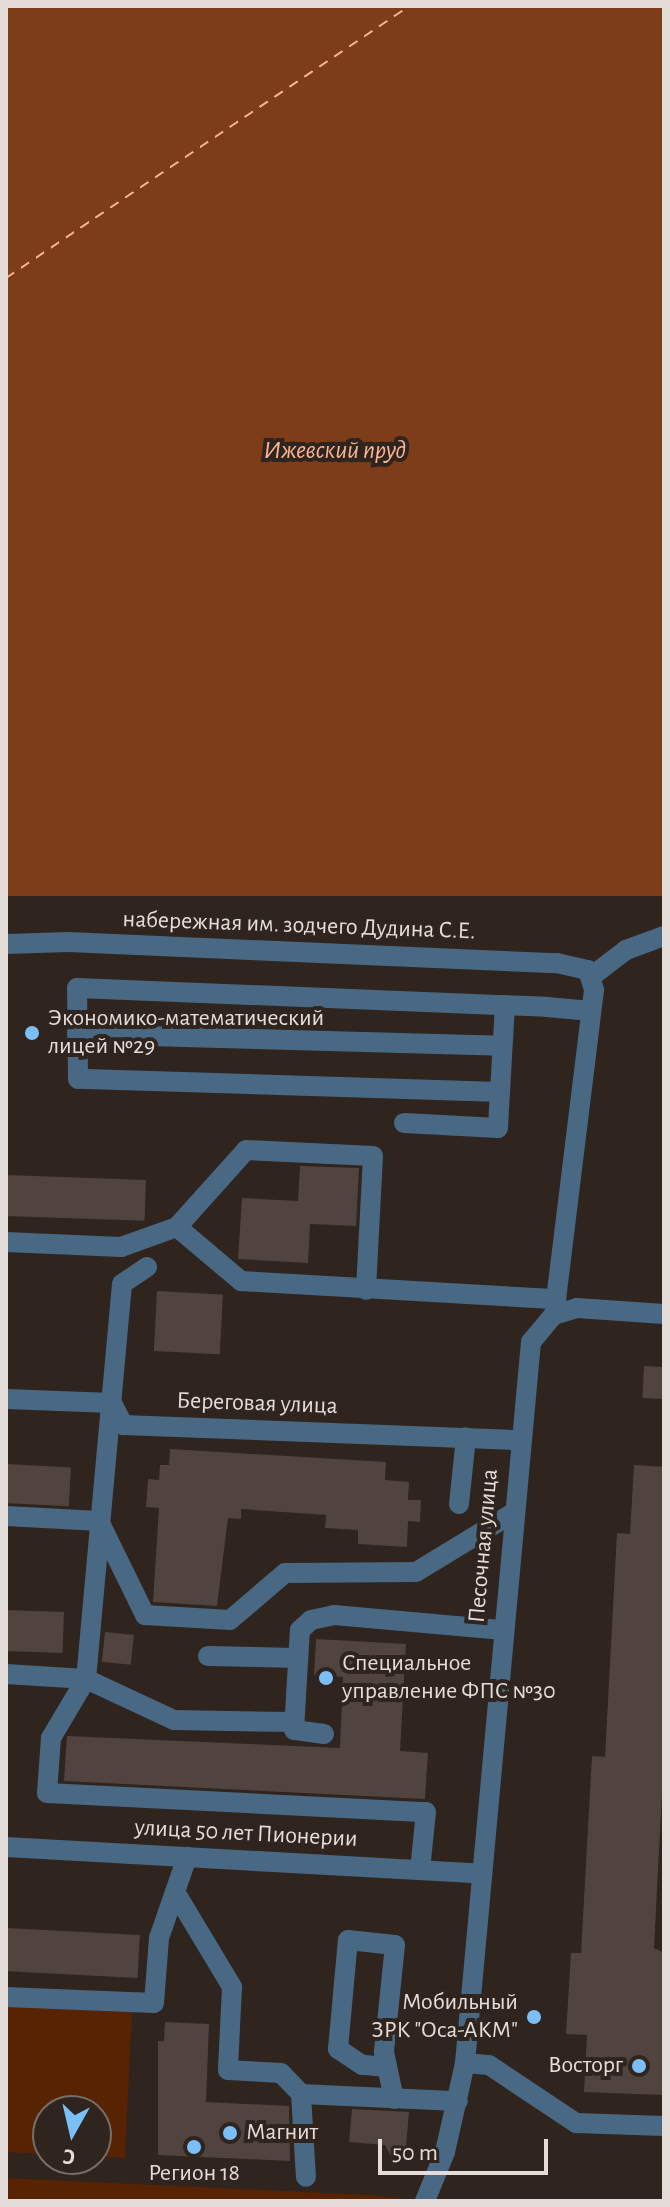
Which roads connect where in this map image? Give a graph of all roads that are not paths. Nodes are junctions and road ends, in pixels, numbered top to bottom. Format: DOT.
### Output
graph roads {
  1 [pos="664,936"];
  2 [pos="6,944"];
  3 [pos="590,973"];
  4 [pos="505,1005"];
  5 [pos="591,1011"];
  6 [pos="77,1034"];
  7 [pos="502,1046"];
  8 [pos="500,1092"];
  9 [pos="404,1123"];
  10 [pos="177,1227"];
  11 [pos="6,1242"];
  12 [pos="147,1267"];
  13 [pos="366,1290"];
  14 [pos="555,1307"];
  15 [pos="664,1314"];
  16 [pos="6,1399"];
  17 [pos="112,1403"];
  18 [pos="466,1437"];
  19 [pos="518,1440"];
  20 [pos="459,1504"];
  21 [pos="513,1513"];
  22 [pos="6,1516"];
  23 [pos="99,1521"];
  24 [pos="503,1630"];
  25 [pos="208,1656"];
  26 [pos="298,1658"];
  27 [pos="6,1674"];
  28 [pos="86,1679"];
  29 [pos="294,1722"];
  30 [pos="324,1734"];
  31 [pos="6,1847"];
  32 [pos="187,1857"];
  33 [pos="420,1870"];
  34 [pos="482,1874"];
  35 [pos="175,1892"];
  36 [pos="6,1997"];
  37 [pos="465,2063"];
  38 [pos="387,2067"];
  39 [pos="301,2094"];
  40 [pos="394,2099"];
  41 [pos="458,2101"];
  42 [pos="664,2126"];
  43 [pos="306,2177"];
  44 [pos="430,2196"];
  45 [pos="416,2201"];
  1 -- 3 [label="street"];
  2 -- 3 [label="street, набережная им. зодчего Дудина С.Е."];
  3 -- 5 [label="street"];
  4 -- 5 [label="street"];
  4 -- 6 [label="street"];
  4 -- 7 [label="street"];
  5 -- 14 [label="street"];
  6 -- 7 [label="street"];
  6 -- 8 [label="street"];
  7 -- 8 [label="street"];
  8 -- 9 [label="street"];
  10 -- 11 [label="street"];
  10 -- 13 [label="street"];
  10 -- 13 [label="street"];
  12 -- 17 [label="street"];
  13 -- 14 [label="street"];
  14 -- 15 [label="street"];
  14 -- 19 [label="street, Песочная улица"];
  16 -- 17 [label="street"];
  17 -- 18 [label="street, Береговая улица"];
  17 -- 23 [label="street"];
  18 -- 19 [label="street, Береговая улица"];
  18 -- 20 [label="street"];
  19 -- 21 [label="street, Песочная улица"];
  21 -- 23 [label="street"];
  21 -- 24 [label="street, Песочная улица"];
  22 -- 23 [label="street"];
  23 -- 28 [label="street"];
  24 -- 26 [label="street"];
  24 -- 34 [label="street, Песочная улица"];
  25 -- 26 [label="street"];
  26 -- 29 [label="street"];
  27 -- 28 [label="street"];
  28 -- 29 [label="street"];
  28 -- 33 [label="street"];
  29 -- 30 [label="street"];
  31 -- 32 [label="street, улица 50 лет Пионерии"];
  32 -- 33 [label="street, улица 50 лет Пионерии"];
  32 -- 35 [label="street"];
  33 -- 34 [label="street, улица 50 лет Пионерии"];
  34 -- 37 [label="street, Песочная улица"];
  35 -- 36 [label="street"];
  35 -- 39 [label="street"];
  37 -- 41 [label="street, Песочная улица"];
  37 -- 42 [label="street"];
  38 -- 38 [label="street"];
  38 -- 40 [label="street"];
  39 -- 40 [label="street"];
  39 -- 43 [label="street"];
  40 -- 41 [label="street"];
  41 -- 44 [label="street, Песочная улица"];
  44 -- 45 [label="street, Песочная улица"];
}
